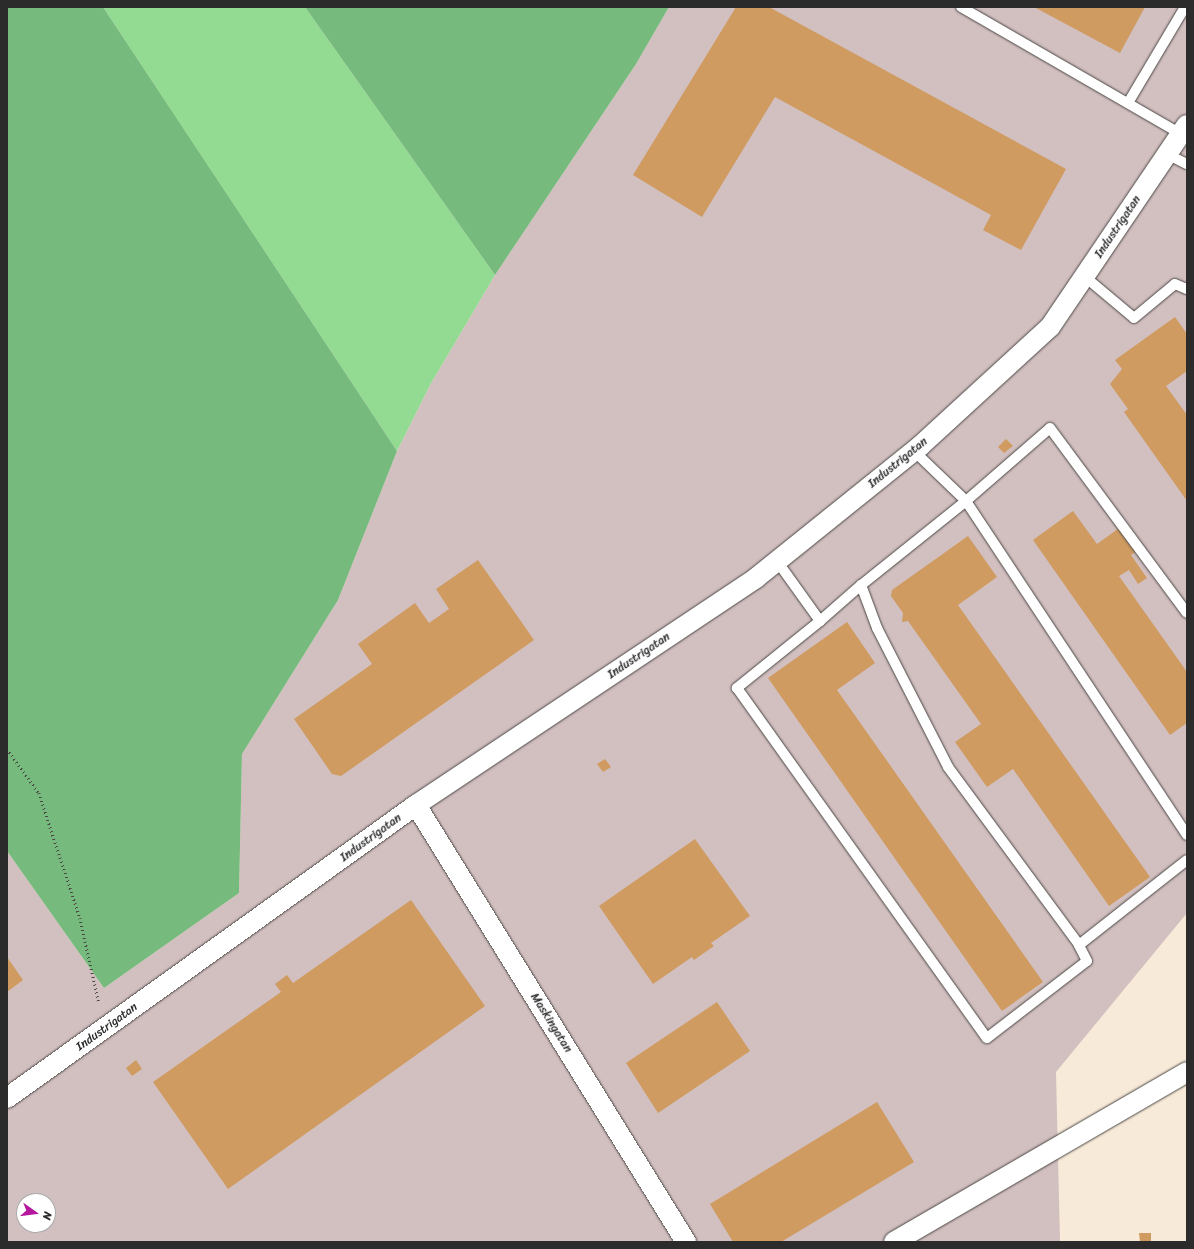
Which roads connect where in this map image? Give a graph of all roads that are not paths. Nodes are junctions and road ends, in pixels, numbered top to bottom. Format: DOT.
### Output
graph roads {
  1 [pos="961,7"];
  2 [pos="1185,7"];
  3 [pos="1128,103"];
  4 [pos="1184,130"];
  5 [pos="1167,154"];
  6 [pos="1187,164"];
  7 [pos="1084,276"];
  8 [pos="1187,289"];
  9 [pos="914,451"];
  10 [pos="966,501"];
  11 [pos="777,561"];
  12 [pos="861,585"];
  13 [pos="1187,613"];
  14 [pos="820,621"];
  15 [pos="416,805"];
  16 [pos="1187,835"];
  17 [pos="1187,860"];
  18 [pos="1079,946"];
  19 [pos="1187,1072"];
  20 [pos="7,1098"];
  21 [pos="686,1242"];
  22 [pos="894,1242"];
  1 -- 3 [label="lane"];
  2 -- 3 [label="lane"];
  3 -- 4 [label="lane"];
  4 -- 5 [label="street, Industrigatan"];
  5 -- 6 [label="lane"];
  5 -- 7 [label="street, Industrigatan"];
  7 -- 8 [label="lane"];
  7 -- 9 [label="street, Industrigatan"];
  9 -- 10 [label="lane"];
  9 -- 11 [label="street, Industrigatan"];
  10 -- 12 [label="lane"];
  10 -- 13 [label="lane"];
  10 -- 16 [label="lane"];
  11 -- 14 [label="lane"];
  11 -- 15 [label="street, Industrigatan"];
  12 -- 14 [label="lane"];
  12 -- 18 [label="lane"];
  14 -- 18 [label="lane"];
  15 -- 20 [label="street, Industrigatan"];
  15 -- 21 [label="street, Maskingatan"];
  17 -- 18 [label="lane"];
  19 -- 22 [label="street"];
}
